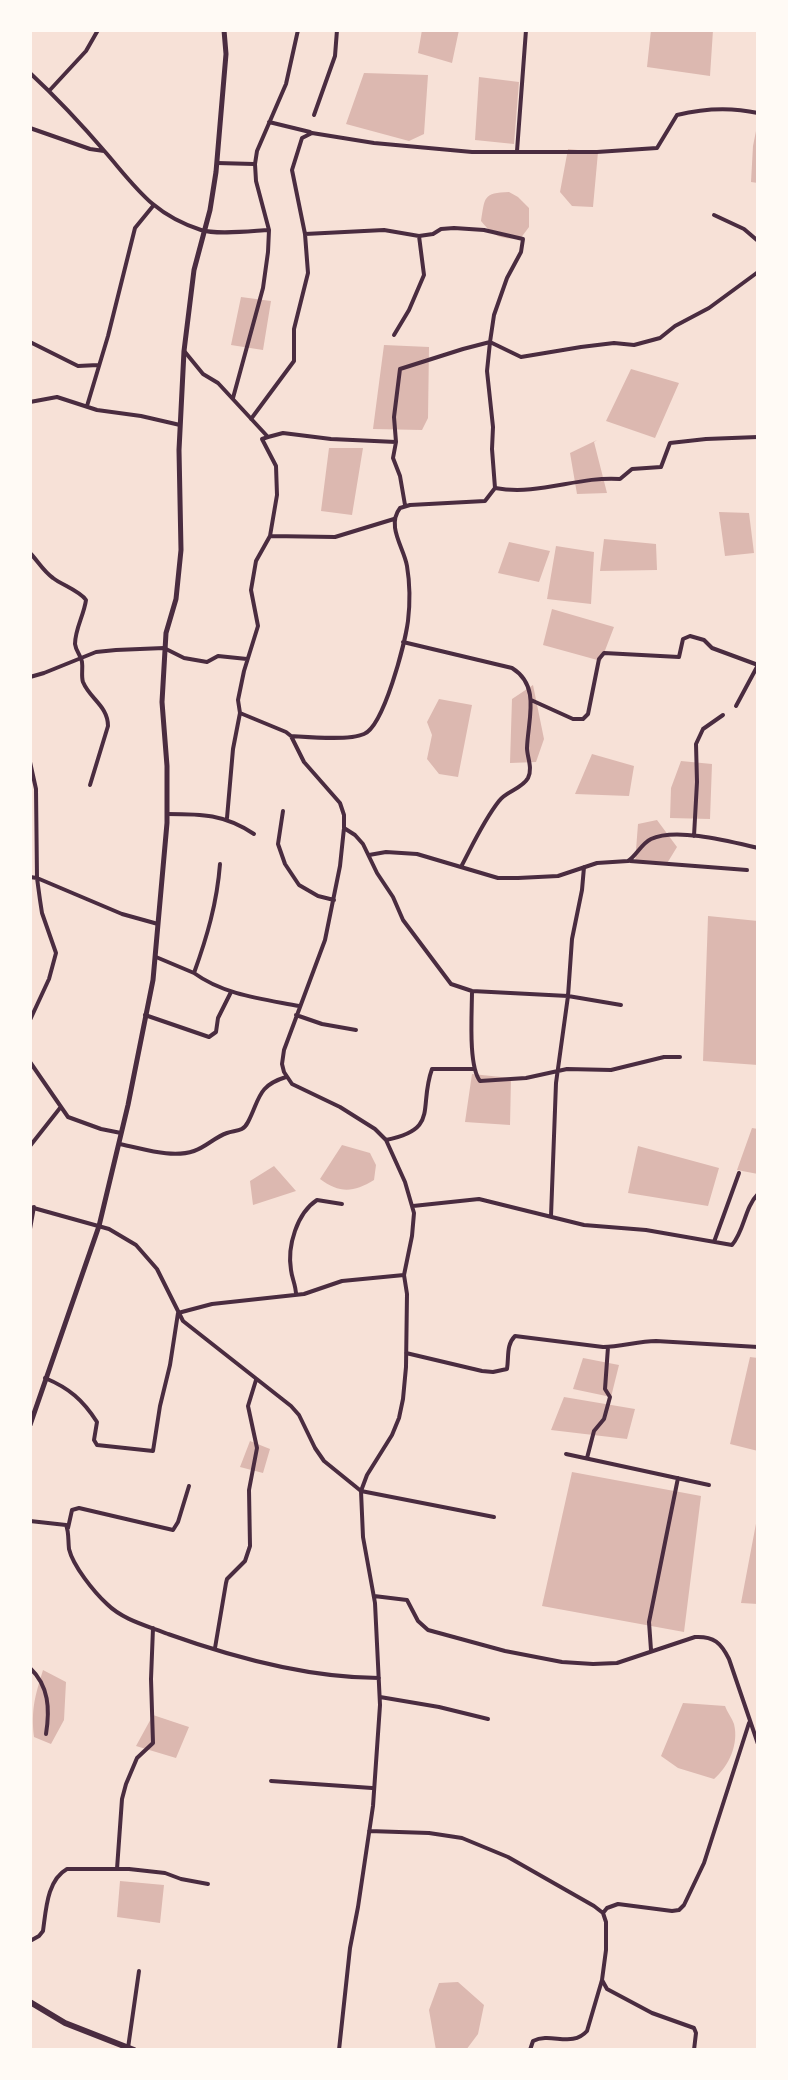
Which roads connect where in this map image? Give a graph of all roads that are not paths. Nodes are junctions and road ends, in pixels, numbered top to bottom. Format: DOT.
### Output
graph roads {
  1 [pos="98,30"];
  2 [pos="224,30"];
  3 [pos="298,30"];
  4 [pos="337,30"];
  5 [pos="526,30"];
  6 [pos="30,73"];
  7 [pos="49,91"];
  8 [pos="758,113"];
  9 [pos="314,115"];
  10 [pos="269,122"];
  11 [pos="30,128"];
  12 [pos="312,133"];
  13 [pos="104,151"];
  14 [pos="517,152"];
  15 [pos="217,163"];
  16 [pos="255,164"];
  17 [pos="153,206"];
  18 [pos="714,215"];
  19 [pos="269,230"];
  20 [pos="204,232"];
  21 [pos="305,234"];
  22 [pos="419,236"];
  23 [pos="758,241"];
  24 [pos="758,272"];
  25 [pos="394,335"];
  26 [pos="30,342"];
  27 [pos="490,342"];
  28 [pos="184,351"];
  29 [pos="99,365"];
  30 [pos="233,398"];
  31 [pos="30,402"];
  32 [pos="87,406"];
  33 [pos="251,419"];
  34 [pos="180,425"];
  35 [pos="268,437"];
  36 [pos="758,437"];
  37 [pos="396,442"];
  38 [pos="495,488"];
  39 [pos="405,505"];
  40 [pos="394,519"];
  41 [pos="270,536"];
  42 [pos="30,553"];
  43 [pos="403,642"];
  44 [pos="164,648"];
  45 [pos="82,658"];
  46 [pos="247,659"];
  47 [pos="758,665"];
  48 [pos="30,677"];
  49 [pos="531,700"];
  50 [pos="736,706"];
  51 [pos="240,713"];
  52 [pos="723,715"];
  53 [pos="291,736"];
  54 [pos="30,762"];
  55 [pos="90,785"];
  56 [pos="283,811"];
  57 [pos="167,814"];
  58 [pos="227,818"];
  59 [pos="344,828"];
  60 [pos="254,834"];
  61 [pos="694,836"];
  62 [pos="758,848"];
  63 [pos="369,855"];
  64 [pos="628,861"];
  65 [pos="220,864"];
  66 [pos="461,866"];
  67 [pos="584,867"];
  68 [pos="747,870"];
  69 [pos="30,877"];
  70 [pos="37,878"];
  71 [pos="334,900"];
  72 [pos="158,924"];
  73 [pos="156,957"];
  74 [pos="194,973"];
  75 [pos="472,991"];
  76 [pos="231,992"];
  77 [pos="568,996"];
  78 [pos="621,1005"];
  79 [pos="299,1006"];
  80 [pos="145,1015"];
  81 [pos="296,1015"];
  82 [pos="30,1020"];
  83 [pos="356,1030"];
  84 [pos="680,1057"];
  85 [pos="30,1062"];
  86 [pos="474,1069"];
  87 [pos="558,1070"];
  88 [pos="286,1077"];
  89 [pos="60,1108"];
  90 [pos="121,1133"];
  91 [pos="386,1140"];
  92 [pos="119,1144"];
  93 [pos="30,1146"];
  94 [pos="739,1173"];
  95 [pos="758,1194"];
  96 [pos="342,1204"];
  97 [pos="413,1206"];
  98 [pos="32,1207"];
  99 [pos="551,1216"];
  100 [pos="99,1226"];
  101 [pos="30,1229"];
  102 [pos="714,1242"];
  103 [pos="404,1275"];
  104 [pos="296,1295"];
  105 [pos="178,1313"];
  106 [pos="608,1347"];
  107 [pos="758,1347"];
  108 [pos="406,1353"];
  109 [pos="45,1378"];
  110 [pos="256,1380"];
  111 [pos="31,1416"];
  112 [pos="30,1425"];
  113 [pos="566,1454"];
  114 [pos="587,1458"];
  115 [pos="678,1478"];
  116 [pos="709,1485"];
  117 [pos="189,1486"];
  118 [pos="361,1491"];
  119 [pos="494,1517"];
  120 [pos="30,1521"];
  121 [pos="68,1528"];
  122 [pos="374,1596"];
  123 [pos="153,1628"];
  124 [pos="215,1648"];
  125 [pos="651,1650"];
  126 [pos="30,1668"];
  127 [pos="379,1678"];
  128 [pos="380,1697"];
  129 [pos="488,1719"];
  130 [pos="749,1723"];
  131 [pos="46,1734"];
  132 [pos="758,1744"];
  133 [pos="271,1781"];
  134 [pos="374,1788"];
  135 [pos="369,1831"];
  136 [pos="117,1869"];
  137 [pos="208,1884"];
  138 [pos="603,1913"];
  139 [pos="30,1941"];
  140 [pos="139,1971"];
  141 [pos="602,1980"];
  142 [pos="30,2002"];
  143 [pos="131,2049"];
  144 [pos="339,2050"];
  145 [pos="530,2050"];
  146 [pos="694,2050"];
  1 -- 7 [label="street"];
  2 -- 15 [label="street"];
  3 -- 10 [label="street"];
  4 -- 9 [label="street"];
  5 -- 14 [label="street"];
  6 -- 7 [label="street"];
  7 -- 13 [label="street"];
  8 -- 14 [label="street"];
  10 -- 12 [label="street"];
  10 -- 16 [label="street"];
  11 -- 13 [label="street"];
  12 -- 14 [label="street"];
  12 -- 21 [label="street"];
  13 -- 17 [label="street"];
  15 -- 16 [label="street"];
  15 -- 20 [label="street"];
  16 -- 19 [label="street"];
  17 -- 20 [label="street"];
  17 -- 29 [label="street"];
  18 -- 23 [label="street"];
  19 -- 20 [label="street"];
  19 -- 30 [label="street"];
  20 -- 28 [label="street"];
  21 -- 22 [label="street"];
  21 -- 33 [label="street"];
  22 -- 25 [label="street"];
  22 -- 27 [label="street"];
  24 -- 27 [label="street"];
  26 -- 29 [label="street"];
  27 -- 37 [label="street"];
  27 -- 38 [label="street"];
  28 -- 30 [label="street"];
  28 -- 34 [label="street"];
  29 -- 32 [label="street"];
  30 -- 33 [label="street"];
  31 -- 32 [label="street"];
  32 -- 34 [label="street"];
  33 -- 35 [label="street"];
  34 -- 44 [label="street"];
  35 -- 37 [label="street"];
  35 -- 41 [label="street"];
  36 -- 38 [label="street"];
  37 -- 39 [label="street"];
  38 -- 39 [label="street"];
  39 -- 40 [label="street"];
  40 -- 41 [label="street"];
  40 -- 43 [label="street"];
  41 -- 46 [label="street"];
  42 -- 45 [label="street"];
  43 -- 49 [label="street"];
  43 -- 53 [label="street"];
  44 -- 45 [label="street"];
  44 -- 46 [label="street"];
  44 -- 57 [label="street"];
  45 -- 48 [label="street"];
  45 -- 55 [label="street"];
  46 -- 51 [label="street"];
  47 -- 49 [label="street"];
  47 -- 50 [label="street"];
  49 -- 66 [label="street"];
  51 -- 53 [label="street"];
  51 -- 58 [label="street"];
  52 -- 61 [label="street"];
  53 -- 59 [label="street"];
  54 -- 70 [label="street"];
  56 -- 71 [label="street"];
  57 -- 58 [label="street"];
  57 -- 72 [label="street"];
  58 -- 60 [label="street"];
  59 -- 63 [label="street"];
  59 -- 71 [label="street"];
  61 -- 62 [label="street"];
  61 -- 64 [label="street"];
  63 -- 66 [label="street"];
  63 -- 75 [label="street"];
  64 -- 67 [label="street"];
  64 -- 68 [label="street"];
  65 -- 74 [label="street"];
  66 -- 67 [label="street"];
  67 -- 77 [label="street"];
  69 -- 70 [label="street"];
  70 -- 72 [label="street"];
  70 -- 82 [label="street"];
  71 -- 79 [label="street"];
  72 -- 73 [label="street"];
  73 -- 74 [label="street"];
  73 -- 80 [label="street"];
  74 -- 76 [label="street"];
  75 -- 77 [label="street"];
  75 -- 86 [label="street"];
  76 -- 79 [label="street"];
  76 -- 80 [label="street"];
  77 -- 78 [label="street"];
  77 -- 87 [label="street"];
  79 -- 81 [label="street"];
  80 -- 90 [label="street"];
  81 -- 83 [label="street"];
  81 -- 88 [label="street"];
  84 -- 87 [label="street"];
  85 -- 89 [label="street"];
  86 -- 87 [label="street"];
  86 -- 91 [label="street"];
  87 -- 99 [label="street"];
  88 -- 91 [label="street"];
  88 -- 92 [label="street"];
  89 -- 90 [label="street"];
  89 -- 93 [label="street"];
  90 -- 92 [label="street"];
  91 -- 97 [label="street"];
  92 -- 100 [label="street"];
  94 -- 102 [label="street"];
  95 -- 102 [label="street"];
  96 -- 104 [label="street"];
  97 -- 99 [label="street"];
  97 -- 103 [label="street"];
  98 -- 100 [label="street"];
  98 -- 101 [label="street"];
  99 -- 102 [label="street"];
  100 -- 105 [label="street"];
  100 -- 109 [label="street"];
  103 -- 104 [label="street"];
  103 -- 108 [label="street"];
  104 -- 105 [label="street"];
  105 -- 109 [label="street"];
  105 -- 110 [label="street"];
  106 -- 107 [label="street"];
  106 -- 108 [label="street"];
  106 -- 114 [label="street"];
  108 -- 118 [label="street"];
  109 -- 111 [label="street"];
  110 -- 118 [label="street"];
  110 -- 124 [label="street"];
  111 -- 112 [label="street"];
  113 -- 114 [label="street"];
  114 -- 115 [label="street"];
  115 -- 116 [label="street"];
  115 -- 125 [label="street"];
  117 -- 121 [label="street"];
  118 -- 119 [label="street"];
  118 -- 122 [label="street"];
  120 -- 121 [label="street"];
  121 -- 123 [label="street"];
  122 -- 125 [label="street"];
  122 -- 127 [label="street"];
  123 -- 124 [label="street"];
  123 -- 136 [label="street"];
  124 -- 127 [label="street"];
  125 -- 130 [label="street"];
  126 -- 131 [label="street"];
  127 -- 128 [label="street"];
  128 -- 129 [label="street"];
  128 -- 134 [label="street"];
  130 -- 132 [label="street"];
  130 -- 138 [label="street"];
  133 -- 134 [label="street"];
  134 -- 135 [label="street"];
  135 -- 138 [label="street"];
  135 -- 144 [label="street"];
  136 -- 137 [label="street"];
  136 -- 139 [label="street"];
  138 -- 141 [label="street"];
  140 -- 143 [label="street"];
  141 -- 145 [label="street"];
  141 -- 146 [label="street"];
  142 -- 143 [label="main road"];
}
